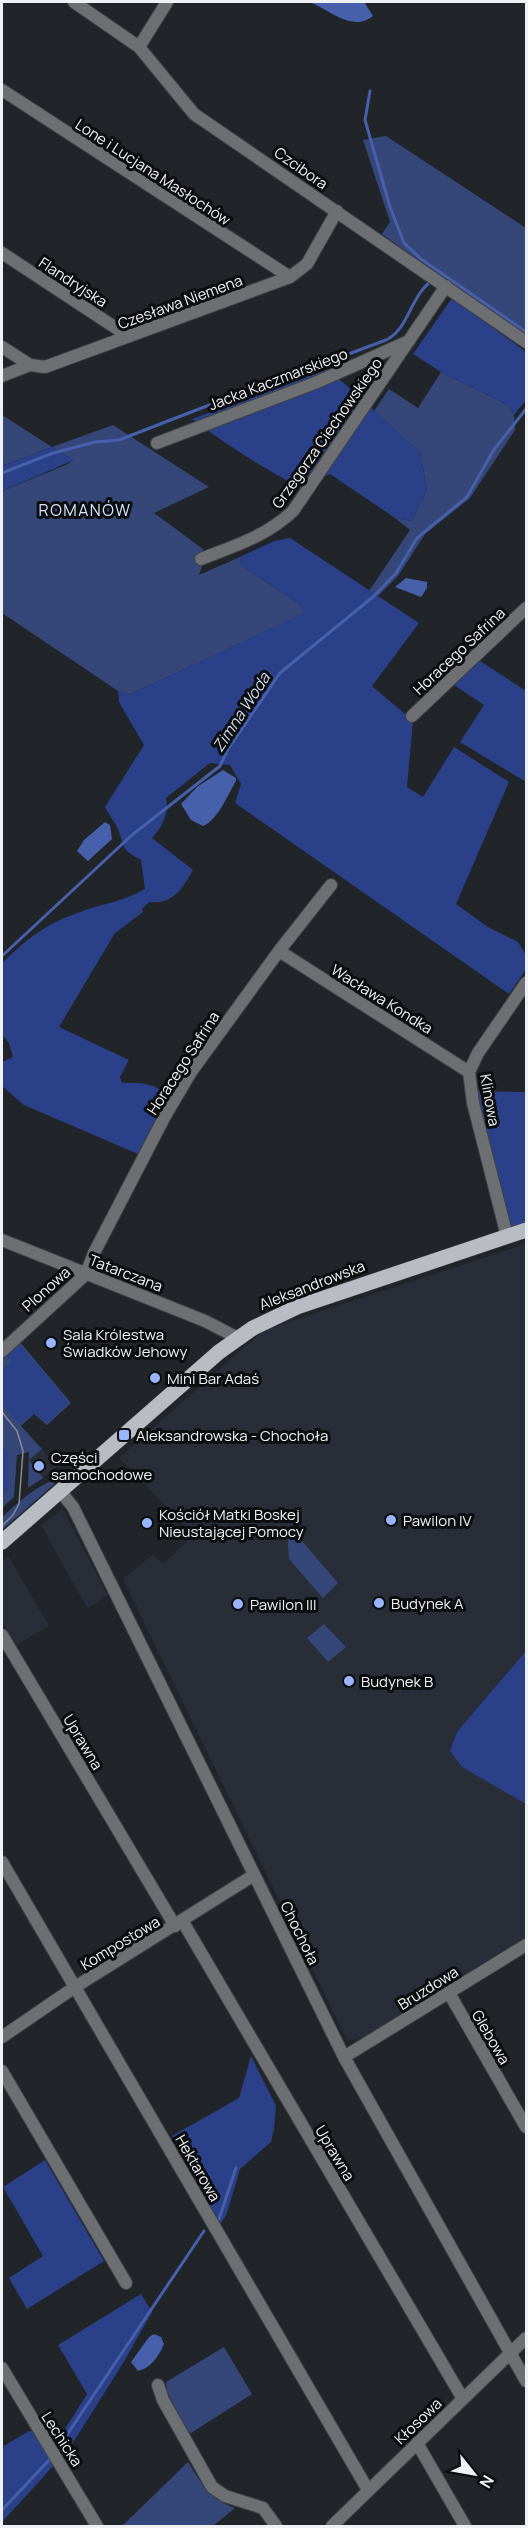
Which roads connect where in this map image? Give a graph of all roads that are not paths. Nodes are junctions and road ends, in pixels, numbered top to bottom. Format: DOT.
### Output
graph roads {
  1 [pos="74,2"];
  2 [pos="167,2"];
  3 [pos="139,47"];
  4 [pos="2,90"];
  5 [pos="337,211"];
  6 [pos="2,253"];
  7 [pos="290,277"];
  8 [pos="446,286"];
  9 [pos="128,336"];
  10 [pos="410,340"];
  11 [pos="526,342"];
  12 [pos="2,347"];
  13 [pos="30,365"];
  14 [pos="2,375"];
  15 [pos="157,443"];
  16 [pos="201,559"];
  17 [pos="526,608"];
  18 [pos="412,717"];
  19 [pos="331,885"];
  20 [pos="279,951"];
  21 [pos="526,983"];
  22 [pos="469,1071"];
  23 [pos="526,1230"];
  24 [pos="507,1236"];
  25 [pos="2,1240"];
  26 [pos="59,1263"];
  27 [pos="86,1274"];
  28 [pos="65,1291"];
  29 [pos="238,1338"];
  30 [pos="2,1351"];
  31 [pos="60,1491"];
  32 [pos="2,1542"];
  33 [pos="2,1635"];
  34 [pos="2,1862"];
  35 [pos="254,1875"];
  36 [pos="179,1924"];
  37 [pos="526,1945"];
  38 [pos="75,1988"];
  39 [pos="448,1993"];
  40 [pos="2,2037"];
  41 [pos="344,2057"];
  42 [pos="2,2071"];
  43 [pos="526,2127"];
  44 [pos="126,2283"];
  45 [pos="526,2338"];
  46 [pos="510,2353"];
  47 [pos="2,2368"];
  48 [pos="526,2381"];
  49 [pos="158,2385"];
  50 [pos="463,2399"];
  51 [pos="417,2444"];
  52 [pos="368,2490"];
  53 [pos="97,2526"];
  54 [pos="276,2526"];
  55 [pos="332,2526"];
  56 [pos="465,2526"];
  1 -- 3 [label="street, Czcibora"];
  2 -- 3 [label="street"];
  3 -- 5 [label="street, Czcibora"];
  4 -- 7 [label="street, Lone i Lucjana Masłochów"];
  5 -- 7 [label="street, Czesława Niemena"];
  5 -- 8 [label="street, Czcibora"];
  6 -- 9 [label="street, Flandryjska"];
  7 -- 9 [label="street, Czesława Niemena"];
  8 -- 10 [label="street, Grzegorza Ciechowskiego"];
  8 -- 11 [label="street, Czcibora"];
  9 -- 13 [label="street, Czesława Niemena"];
  10 -- 15 [label="street, Jacka Kaczmarskiego"];
  10 -- 16 [label="street, Grzegorza Ciechowskiego"];
  12 -- 13 [label="street"];
  13 -- 14 [label="street, Czesława Niemena"];
  17 -- 18 [label="street, Horacego Safrina"];
  19 -- 20 [label="street, Horacego Safrina"];
  20 -- 22 [label="street, Wacława Kondka"];
  20 -- 27 [label="street, Horacego Safrina"];
  21 -- 22 [label="street, Klinowa"];
  22 -- 24 [label="street, Klinowa"];
  23 -- 24 [label="main road, Aleksandrowska"];
  24 -- 29 [label="main road, Aleksandrowska"];
  25 -- 26 [label="street, Tatarczana"];
  26 -- 27 [label="street, Tatarczana"];
  26 -- 28 [label="street"];
  27 -- 28 [label="street, Plonowa"];
  27 -- 29 [label="street, Tatarczana"];
  28 -- 30 [label="street, Plonowa"];
  29 -- 31 [label="main road, Aleksandrowska"];
  31 -- 32 [label="main road, Aleksandrowska"];
  31 -- 35 [label="street, Chochoła"];
  33 -- 36 [label="street, Uprawna"];
  34 -- 38 [label="street, Hektarowa"];
  35 -- 36 [label="street, Kompostowa"];
  35 -- 41 [label="street, Chochoła"];
  36 -- 38 [label="street, Kompostowa"];
  36 -- 50 [label="street, Uprawna"];
  37 -- 39 [label="street, Bruzdowa"];
  38 -- 40 [label="street, Kompostowa"];
  38 -- 52 [label="street, Hektarowa"];
  39 -- 41 [label="street, Bruzdowa"];
  39 -- 43 [label="street, Glebowa"];
  41 -- 46 [label="street, Chochoła"];
  42 -- 44 [label="street"];
  45 -- 46 [label="street, Kłosowa"];
  46 -- 48 [label="street, Chochoła"];
  46 -- 50 [label="street, Kłosowa"];
  47 -- 53 [label="street, Lechicka"];
  49 -- 54 [label="street"];
  50 -- 51 [label="street, Kłosowa"];
  51 -- 52 [label="street, Kłosowa"];
  51 -- 56 [label="street"];
  52 -- 55 [label="street, Kłosowa"];
}
